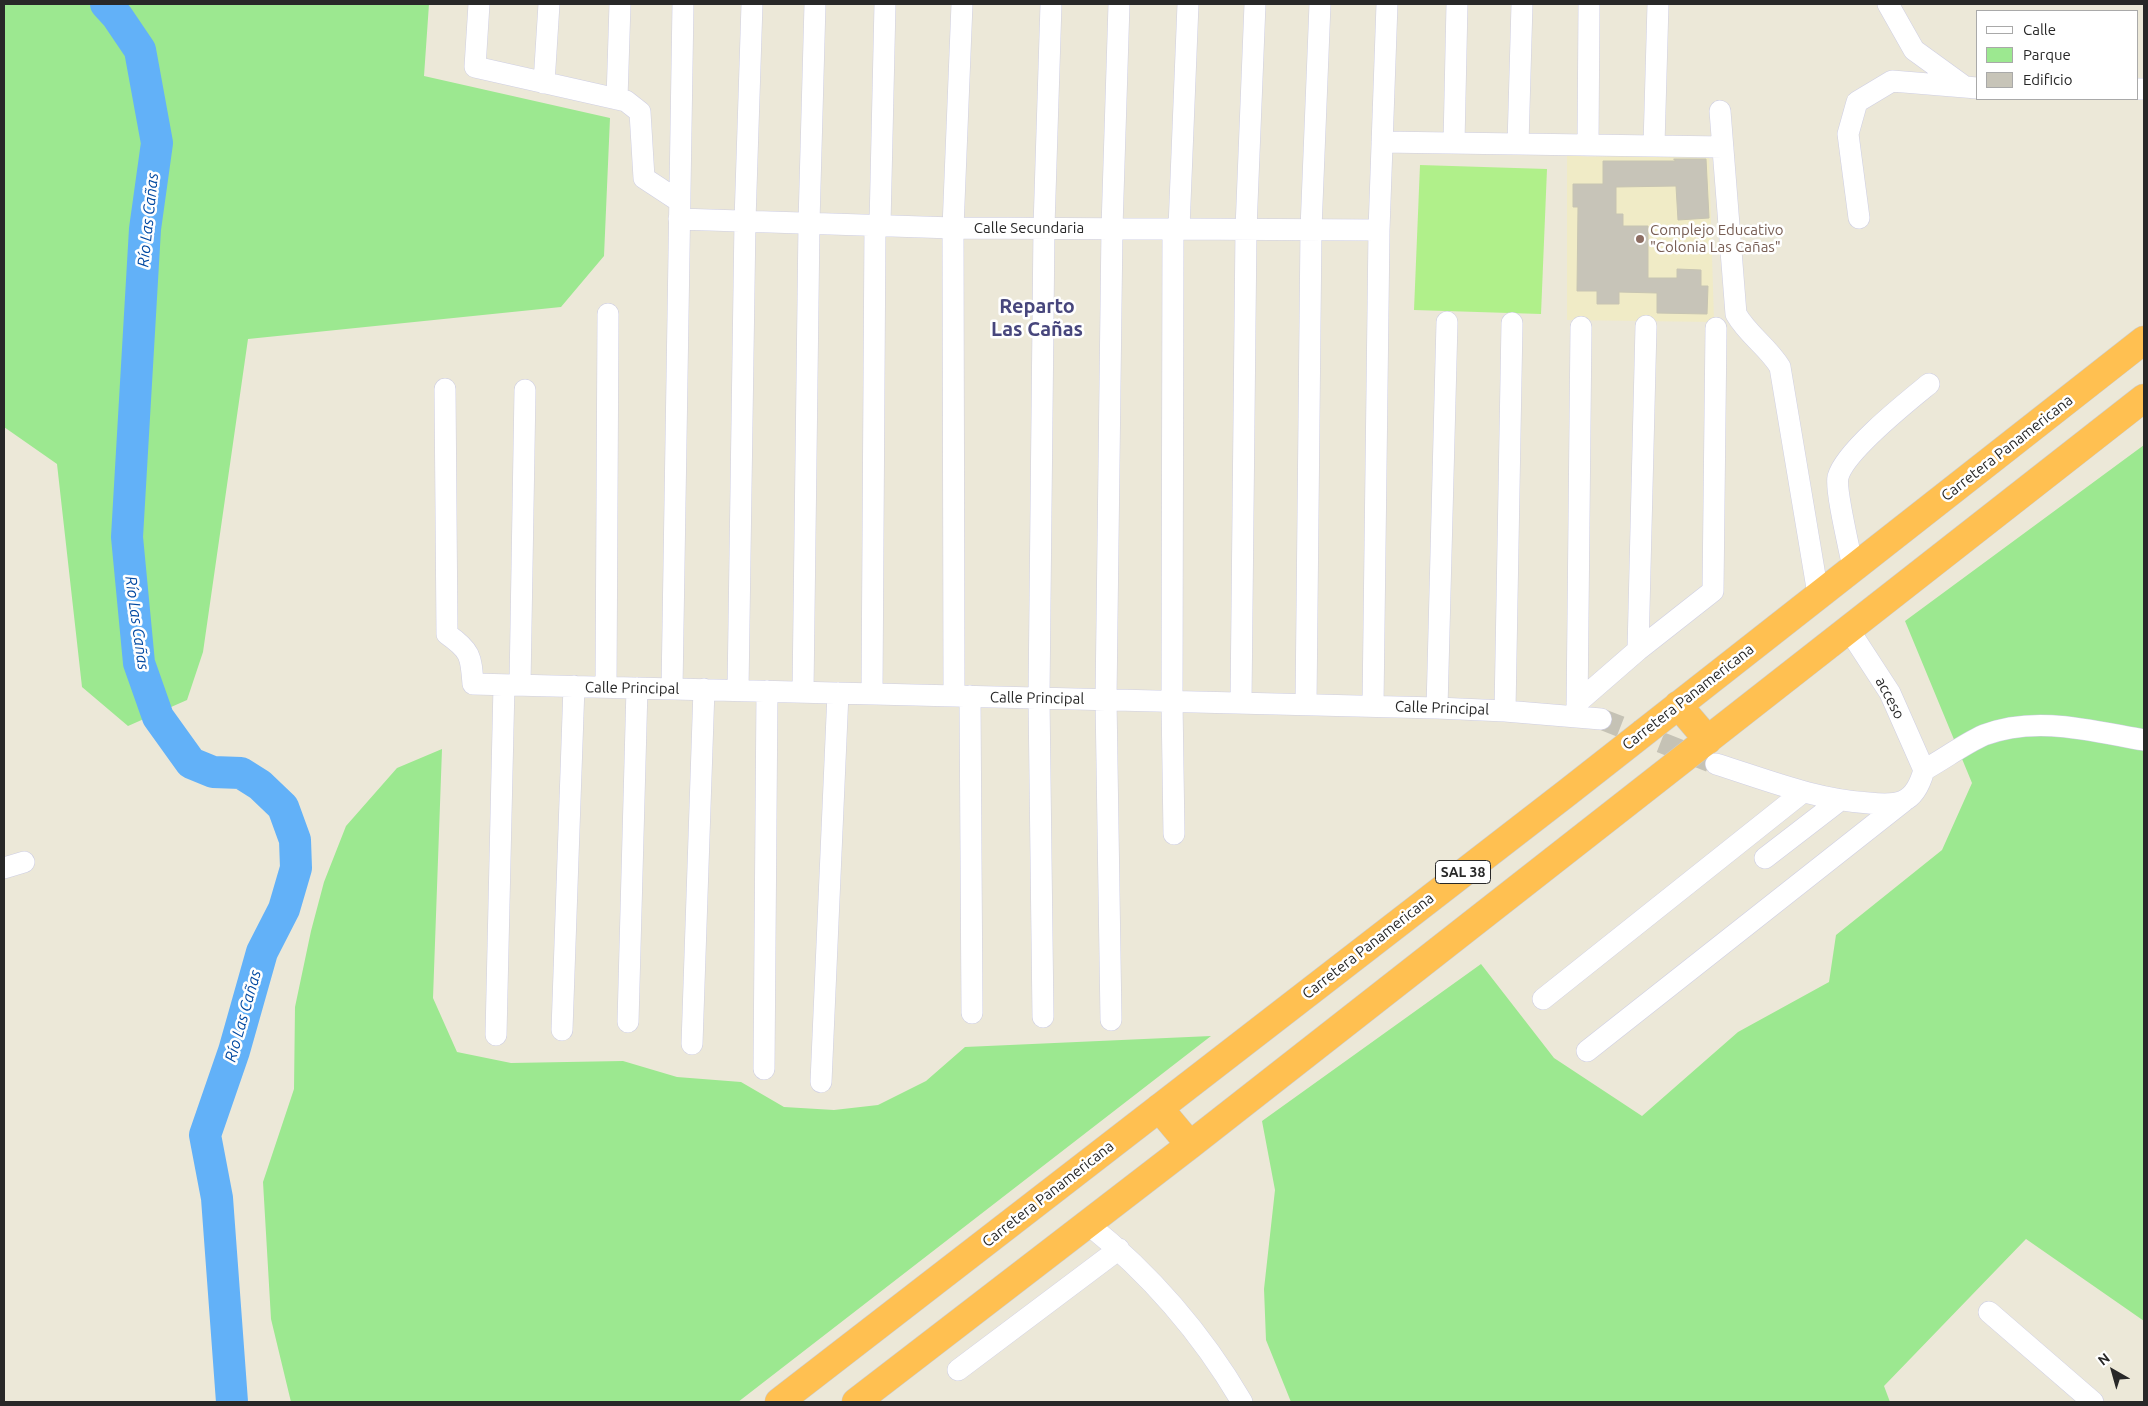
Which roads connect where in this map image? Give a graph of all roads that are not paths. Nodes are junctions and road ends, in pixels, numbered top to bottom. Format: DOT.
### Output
graph roads {
  1 [pos="479,4"];
  2 [pos="549,4"];
  3 [pos="620,4"];
  4 [pos="683,4"];
  5 [pos="752,4"];
  6 [pos="814,4"];
  7 [pos="885,4"];
  8 [pos="962,4"];
  9 [pos="1051,4"];
  10 [pos="1119,4"];
  11 [pos="1188,4"];
  12 [pos="1255,4"];
  13 [pos="1320,4"];
  14 [pos="1387,4"];
  15 [pos="1457,4"];
  16 [pos="1522,4"];
  17 [pos="1589,4"];
  18 [pos="1658,4"];
  19 [pos="1888,4"];
  20 [pos="544,83"];
  21 [pos="1971,87"];
  22 [pos="617,99"];
  23 [pos="1720,111"];
  24 [pos="1382,142"];
  25 [pos="1454,143"];
  26 [pos="1518,144"];
  27 [pos="1588,145"];
  28 [pos="1654,146"];
  29 [pos="1723,146"];
  30 [pos="679,210"];
  31 [pos="1860,218"];
  32 [pos="745,221"];
  33 [pos="809,223"];
  34 [pos="877,225"];
  35 [pos="1044,227"];
  36 [pos="953,228"];
  37 [pos="1112,228"];
  38 [pos="1176,228"];
  39 [pos="1246,229"];
  40 [pos="1311,229"];
  41 [pos="1379,230"];
  42 [pos="608,314"];
  43 [pos="1447,322"];
  44 [pos="1512,323"];
  45 [pos="1646,326"];
  46 [pos="1581,327"];
  47 [pos="1716,328"];
  48 [pos="2144,340"];
  49 [pos="1929,384"];
  50 [pos="445,389"];
  51 [pos="525,390"];
  52 [pos="2144,398"];
  53 [pos="1853,568"];
  54 [pos="1818,594"];
  55 [pos="1849,630"];
  56 [pos="1638,650"];
  57 [pos="512,685"];
  58 [pos="574,686"];
  59 [pos="606,687"];
  60 [pos="637,688"];
  61 [pos="672,688"];
  62 [pos="704,689"];
  63 [pos="738,690"];
  64 [pos="767,691"];
  65 [pos="803,692"];
  66 [pos="838,693"];
  67 [pos="872,694"];
  68 [pos="962,696"];
  69 [pos="1039,698"];
  70 [pos="1106,699"];
  71 [pos="1172,701"];
  72 [pos="1241,702"];
  73 [pos="1306,704"];
  74 [pos="1678,705"];
  75 [pos="1373,706"];
  76 [pos="1437,708"];
  77 [pos="1577,710"];
  78 [pos="1504,711"];
  79 [pos="1601,719"];
  80 [pos="2144,740"];
  81 [pos="1712,752"];
  82 [pos="1924,770"];
  83 [pos="1803,792"];
  84 [pos="1839,801"];
  85 [pos="1904,801"];
  86 [pos="1174,834"];
  87 [pos="1765,858"];
  88 [pos="1543,999"];
  89 [pos="972,1012"];
  90 [pos="1043,1018"];
  91 [pos="1111,1020"];
  92 [pos="628,1022"];
  93 [pos="562,1030"];
  94 [pos="496,1035"];
  95 [pos="692,1044"];
  96 [pos="1587,1050"];
  97 [pos="764,1069"];
  98 [pos="821,1082"];
  99 [pos="1159,1108"];
  100 [pos="1190,1144"];
  101 [pos="1088,1224"];
  102 [pos="1119,1249"];
  103 [pos="1989,1312"];
  104 [pos="958,1370"];
  105 [pos="779,1402"];
  106 [pos="856,1402"];
  107 [pos="1242,1402"];
  108 [pos="2093,1402"];
  1 -- 20 [label="street"];
  2 -- 20 [label="street"];
  3 -- 22 [label="street"];
  4 -- 30 [label="street"];
  5 -- 32 [label="street"];
  6 -- 33 [label="street"];
  7 -- 34 [label="street"];
  8 -- 36 [label="street"];
  9 -- 35 [label="street"];
  10 -- 37 [label="street"];
  11 -- 38 [label="street"];
  12 -- 39 [label="street"];
  13 -- 40 [label="street"];
  14 -- 24 [label="street"];
  15 -- 25 [label="street"];
  16 -- 26 [label="street"];
  17 -- 27 [label="street"];
  18 -- 28 [label="street"];
  19 -- 21 [label="street"];
  20 -- 22 [label="street"];
  21 -- 31 [label="street"];
  22 -- 30 [label="street"];
  23 -- 29 [label="street"];
  24 -- 25 [label="street"];
  24 -- 41 [label="street"];
  25 -- 26 [label="street"];
  26 -- 27 [label="street"];
  27 -- 28 [label="street"];
  28 -- 29 [label="street"];
  29 -- 54 [label="street"];
  30 -- 32 [label="street, Calle Secundaria"];
  30 -- 61 [label="street"];
  32 -- 33 [label="street, Calle Secundaria"];
  32 -- 63 [label="street"];
  33 -- 34 [label="street, Calle Secundaria"];
  33 -- 65 [label="street"];
  34 -- 36 [label="street, Calle Secundaria"];
  34 -- 67 [label="street"];
  35 -- 36 [label="street, Calle Secundaria"];
  35 -- 37 [label="street, Calle Secundaria"];
  35 -- 69 [label="street"];
  36 -- 68 [label="street"];
  37 -- 38 [label="street, Calle Secundaria"];
  37 -- 70 [label="street"];
  38 -- 39 [label="street, Calle Secundaria"];
  38 -- 71 [label="street"];
  39 -- 40 [label="street, Calle Secundaria"];
  39 -- 72 [label="street"];
  40 -- 41 [label="street, Calle Secundaria"];
  40 -- 73 [label="street"];
  41 -- 75 [label="street"];
  42 -- 59 [label="street"];
  43 -- 76 [label="street"];
  44 -- 78 [label="street"];
  45 -- 56 [label="street"];
  46 -- 77 [label="street"];
  47 -- 56 [label="street"];
  48 -- 53 [label="highway, Carretera Panamericana / SAL 38"];
  49 -- 53 [label="street"];
  50 -- 57 [label="street, Calle Principal"];
  51 -- 57 [label="street"];
  52 -- 55 [label="highway, SAL 38"];
  53 -- 54 [label="highway, Carretera Panamericana / SAL 38"];
  54 -- 74 [label="highway, Carretera Panamericana / SAL 38"];
  55 -- 81 [label="highway, SAL 38"];
  55 -- 82 [label="street, acceso"];
  56 -- 77 [label="street"];
  57 -- 58 [label="street, Calle Principal"];
  57 -- 94 [label="street"];
  58 -- 59 [label="street, Calle Principal"];
  58 -- 93 [label="street"];
  59 -- 60 [label="street, Calle Principal"];
  60 -- 61 [label="street, Calle Principal"];
  60 -- 92 [label="street"];
  61 -- 62 [label="street, Calle Principal"];
  62 -- 63 [label="street, Calle Principal"];
  62 -- 95 [label="street"];
  63 -- 64 [label="street, Calle Principal"];
  64 -- 65 [label="street, Calle Principal"];
  64 -- 97 [label="street"];
  65 -- 66 [label="street, Calle Principal"];
  66 -- 67 [label="street, Calle Principal"];
  66 -- 98 [label="street"];
  67 -- 68 [label="street, Calle Principal"];
  68 -- 69 [label="street, Calle Principal"];
  68 -- 89 [label="street"];
  69 -- 70 [label="street, Calle Principal"];
  69 -- 90 [label="street"];
  70 -- 71 [label="street, Calle Principal"];
  70 -- 91 [label="street"];
  71 -- 72 [label="street, Calle Principal"];
  71 -- 86 [label="street"];
  72 -- 73 [label="street, Calle Principal"];
  73 -- 75 [label="street, Calle Principal"];
  74 -- 81 [label="highway"];
  74 -- 99 [label="highway, Carretera Panamericana / SAL 38"];
  75 -- 76 [label="street, Calle Principal"];
  76 -- 78 [label="street, Calle Principal"];
  77 -- 78 [label="street, Calle Principal"];
  77 -- 79 [label="street, Calle Principal"];
  80 -- 82 [label="street"];
  81 -- 83 [label="street"];
  81 -- 100 [label="highway, SAL 38"];
  82 -- 85 [label="street"];
  83 -- 84 [label="street"];
  83 -- 88 [label="street"];
  84 -- 85 [label="street"];
  84 -- 87 [label="street"];
  85 -- 96 [label="street"];
  99 -- 100 [label="highway"];
  99 -- 105 [label="highway, Carretera Panamericana / SAL 38"];
  100 -- 101 [label="highway, SAL 38"];
  101 -- 102 [label="street"];
  101 -- 106 [label="highway, SAL 38"];
  102 -- 104 [label="street"];
  102 -- 107 [label="street"];
  103 -- 108 [label="street"];
}
